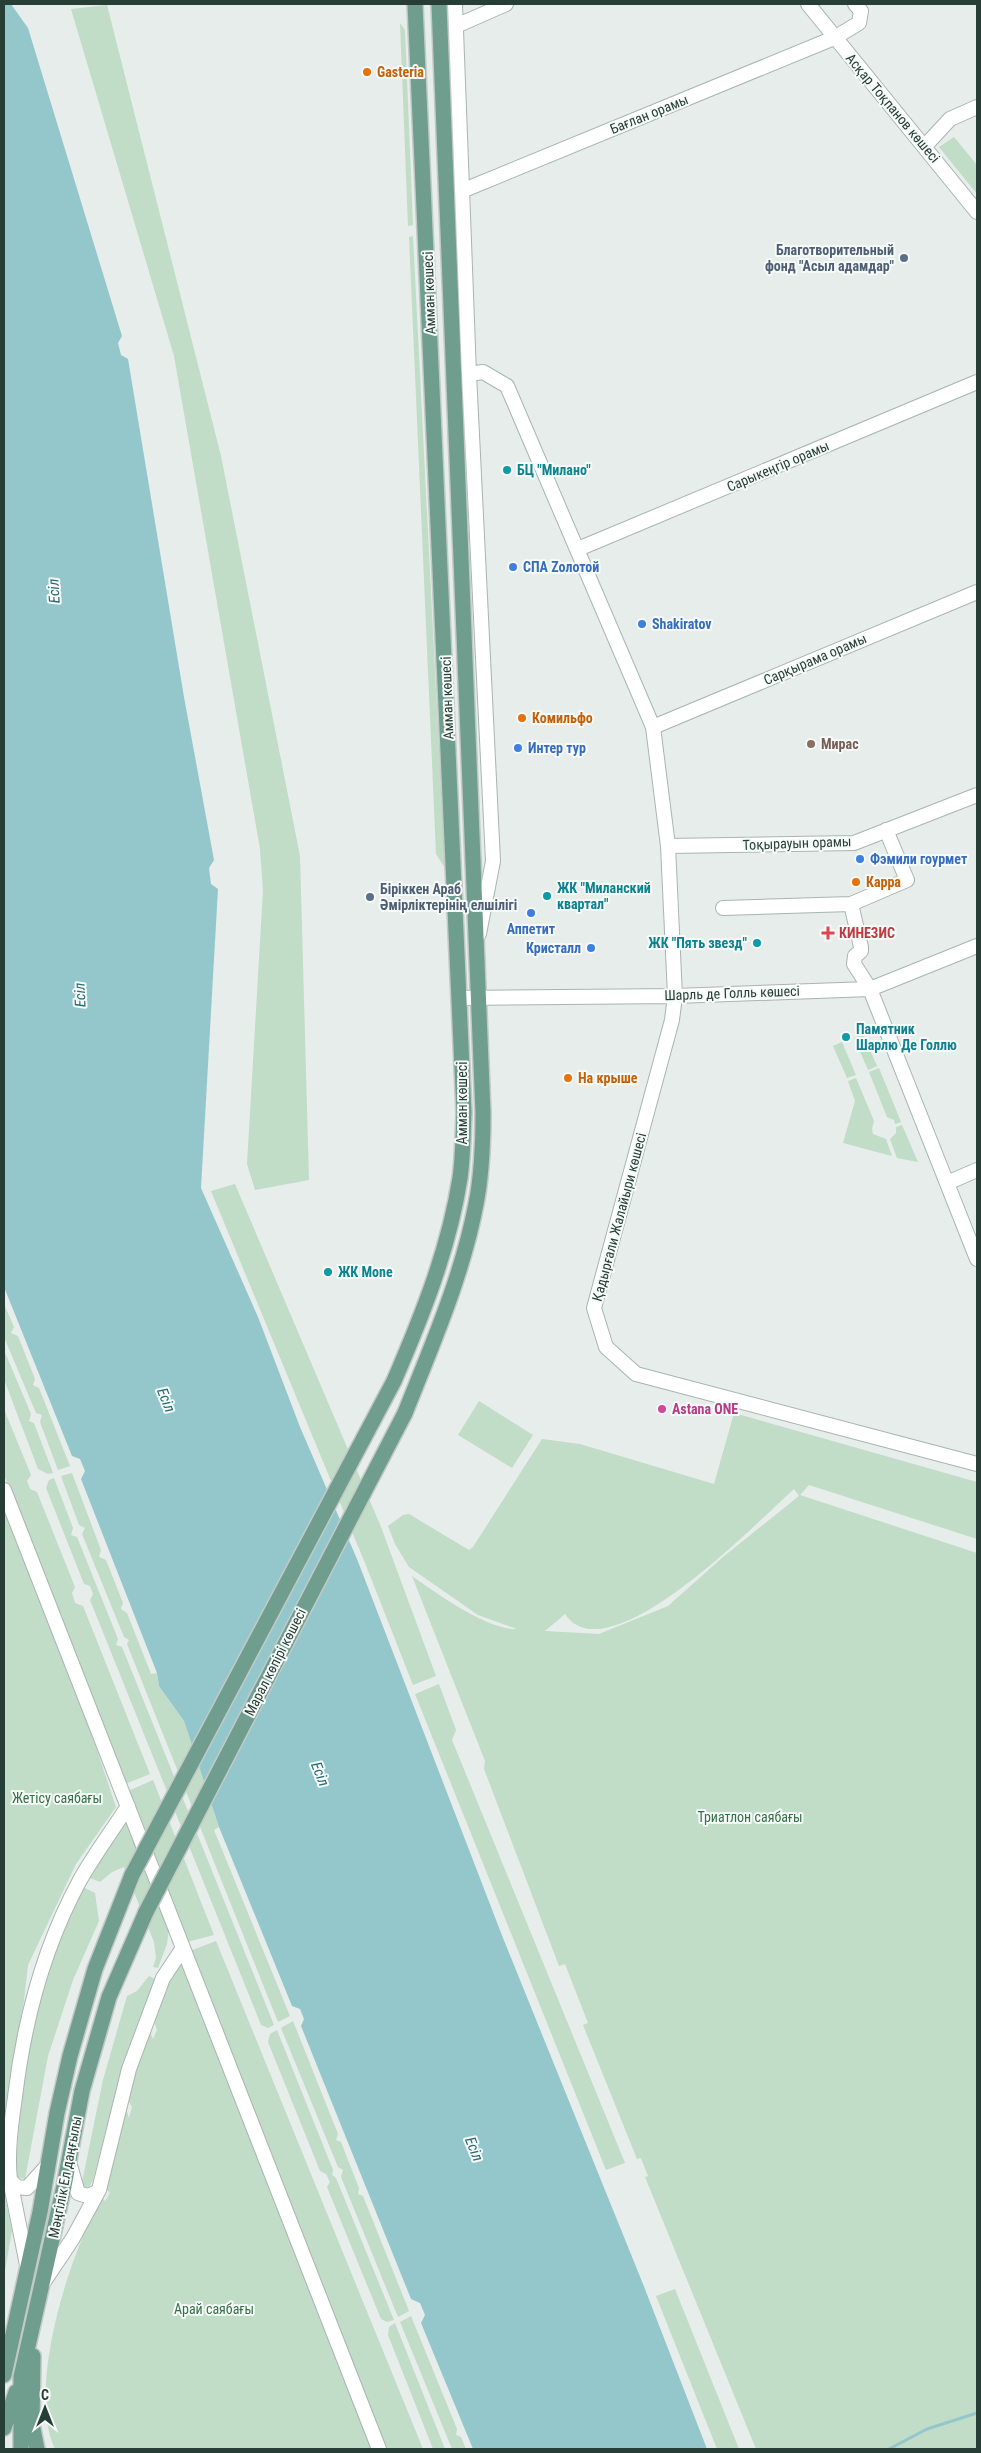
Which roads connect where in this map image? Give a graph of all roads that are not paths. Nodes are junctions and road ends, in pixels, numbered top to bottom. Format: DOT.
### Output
graph roads {
  1 [pos="415,4"];
  2 [pos="439,4"];
  3 [pos="456,4"];
  4 [pos="506,4"];
  5 [pos="808,4"];
  6 [pos="855,4"];
  7 [pos="456,26"];
  8 [pos="834,38"];
  9 [pos="977,107"];
  10 [pos="925,146"];
  11 [pos="464,190"];
  12 [pos="977,212"];
  13 [pos="469,374"];
  14 [pos="977,382"];
  15 [pos="578,549"];
  16 [pos="977,592"];
  17 [pos="653,727"];
  18 [pos="977,795"];
  19 [pos="886,830"];
  20 [pos="668,846"];
  21 [pos="851,904"];
  22 [pos="723,908"];
  23 [pos="977,946"];
  24 [pos="476,950"];
  25 [pos="870,989"];
  26 [pos="675,996"];
  27 [pos="459,998"];
  28 [pos="479,998"];
  29 [pos="977,1170"];
  30 [pos="947,1183"];
  31 [pos="977,1258"];
  32 [pos="394,1382"];
  33 [pos="404,1413"];
  34 [pos="977,1464"];
  35 [pos="4,1490"];
  36 [pos="128,1806"];
  37 [pos="132,1874"];
  38 [pos="146,1912"];
  39 [pos="183,1948"];
  40 [pos="68,2161"];
  41 [pos="48,2165"];
  42 [pos="10,2180"];
  43 [pos="99,2190"];
  44 [pos="28,2268"];
  45 [pos="43,2283"];
  46 [pos="39,2298"];
  47 [pos="20,2304"];
  48 [pos="4,2342"];
  49 [pos="4,2375"];
  50 [pos="21,2377"];
  51 [pos="4,2428"];
  52 [pos="21,2449"];
  53 [pos="37,2449"];
  54 [pos="379,2449"];
  1 -- 27 [label="main road, Амман көшесі"];
  2 -- 24 [label="main road, Амман көшесі"];
  3 -- 7 [label="street, Амман көшесі"];
  4 -- 7 [label="street"];
  5 -- 8 [label="street, Асқар Тоқпанов көшесі"];
  6 -- 8 [label="street, Бағлан орамы"];
  7 -- 11 [label="street, Амман көшесі"];
  8 -- 10 [label="street, Асқар Тоқпанов көшесі"];
  8 -- 11 [label="street, Бағлан орамы"];
  9 -- 10 [label="street"];
  10 -- 12 [label="street, Асқар Тоқпанов көшесі"];
  11 -- 13 [label="street, Амман көшесі"];
  13 -- 15 [label="street, Қадырғали Жалайыри көшесі"];
  13 -- 24 [label="street, Амман көшесі"];
  14 -- 15 [label="street, Сарыкеңгір орамы"];
  15 -- 17 [label="street, Қадырғали Жалайыри көшесі"];
  16 -- 17 [label="street, Сарқырама орамы"];
  17 -- 20 [label="street, Қадырғали Жалайыри көшесі"];
  18 -- 19 [label="street, Тоқырауын орамы"];
  19 -- 20 [label="street, Тоқырауын орамы"];
  19 -- 21 [label="street"];
  20 -- 26 [label="street, Қадырғали Жалайыри көшесі"];
  21 -- 22 [label="street"];
  21 -- 25 [label="street"];
  23 -- 25 [label="street, Шарль де Голль көшесі"];
  24 -- 28 [label="main road, Амман көшесі"];
  25 -- 26 [label="street, Шарль де Голль көшесі"];
  25 -- 30 [label="street"];
  26 -- 28 [label="street, Шарль де Голль көшесі"];
  26 -- 34 [label="street, Қадырғали Жалайыри көшесі"];
  27 -- 28 [label="street, Шарль де Голль көшесі"];
  27 -- 32 [label="main road, Амман көшесі"];
  28 -- 33 [label="main road, Амман көшесі"];
  29 -- 30 [label="street"];
  30 -- 31 [label="street"];
  32 -- 37 [label="main road, Марал көпірі көшесі, bridge"];
  33 -- 38 [label="main road, Марал көпірі көшесі, bridge"];
  35 -- 36 [label="street"];
  36 -- 39 [label="street"];
  36 -- 42 [label="street"];
  37 -- 41 [label="main road, Мәңгілік Ел даңғылы"];
  38 -- 40 [label="main road, Мәңгілік Ел даңғылы"];
  39 -- 43 [label="street"];
  39 -- 54 [label="street"];
  40 -- 43 [label="street"];
  40 -- 45 [label="main road, Мәңгілік Ел даңғылы"];
  41 -- 42 [label="street"];
  41 -- 44 [label="main road, Мәңгілік Ел даңғылы"];
  42 -- 44 [label="street"];
  43 -- 45 [label="street"];
  44 -- 47 [label="main road, Мәңгілік Ел даңғылы"];
  45 -- 46 [label="main road, Мәңгілік Ел даңғылы"];
  46 -- 50 [label="main road, Мәңгілік Ел даңғылы"];
  46 -- 53 [label="main road"];
  47 -- 48 [label="main road"];
  47 -- 49 [label="main road, Мәңгілік Ел даңғылы"];
  50 -- 51 [label="main road"];
  50 -- 52 [label="main road, Мәңгілік Ел даңғылы"];
}
